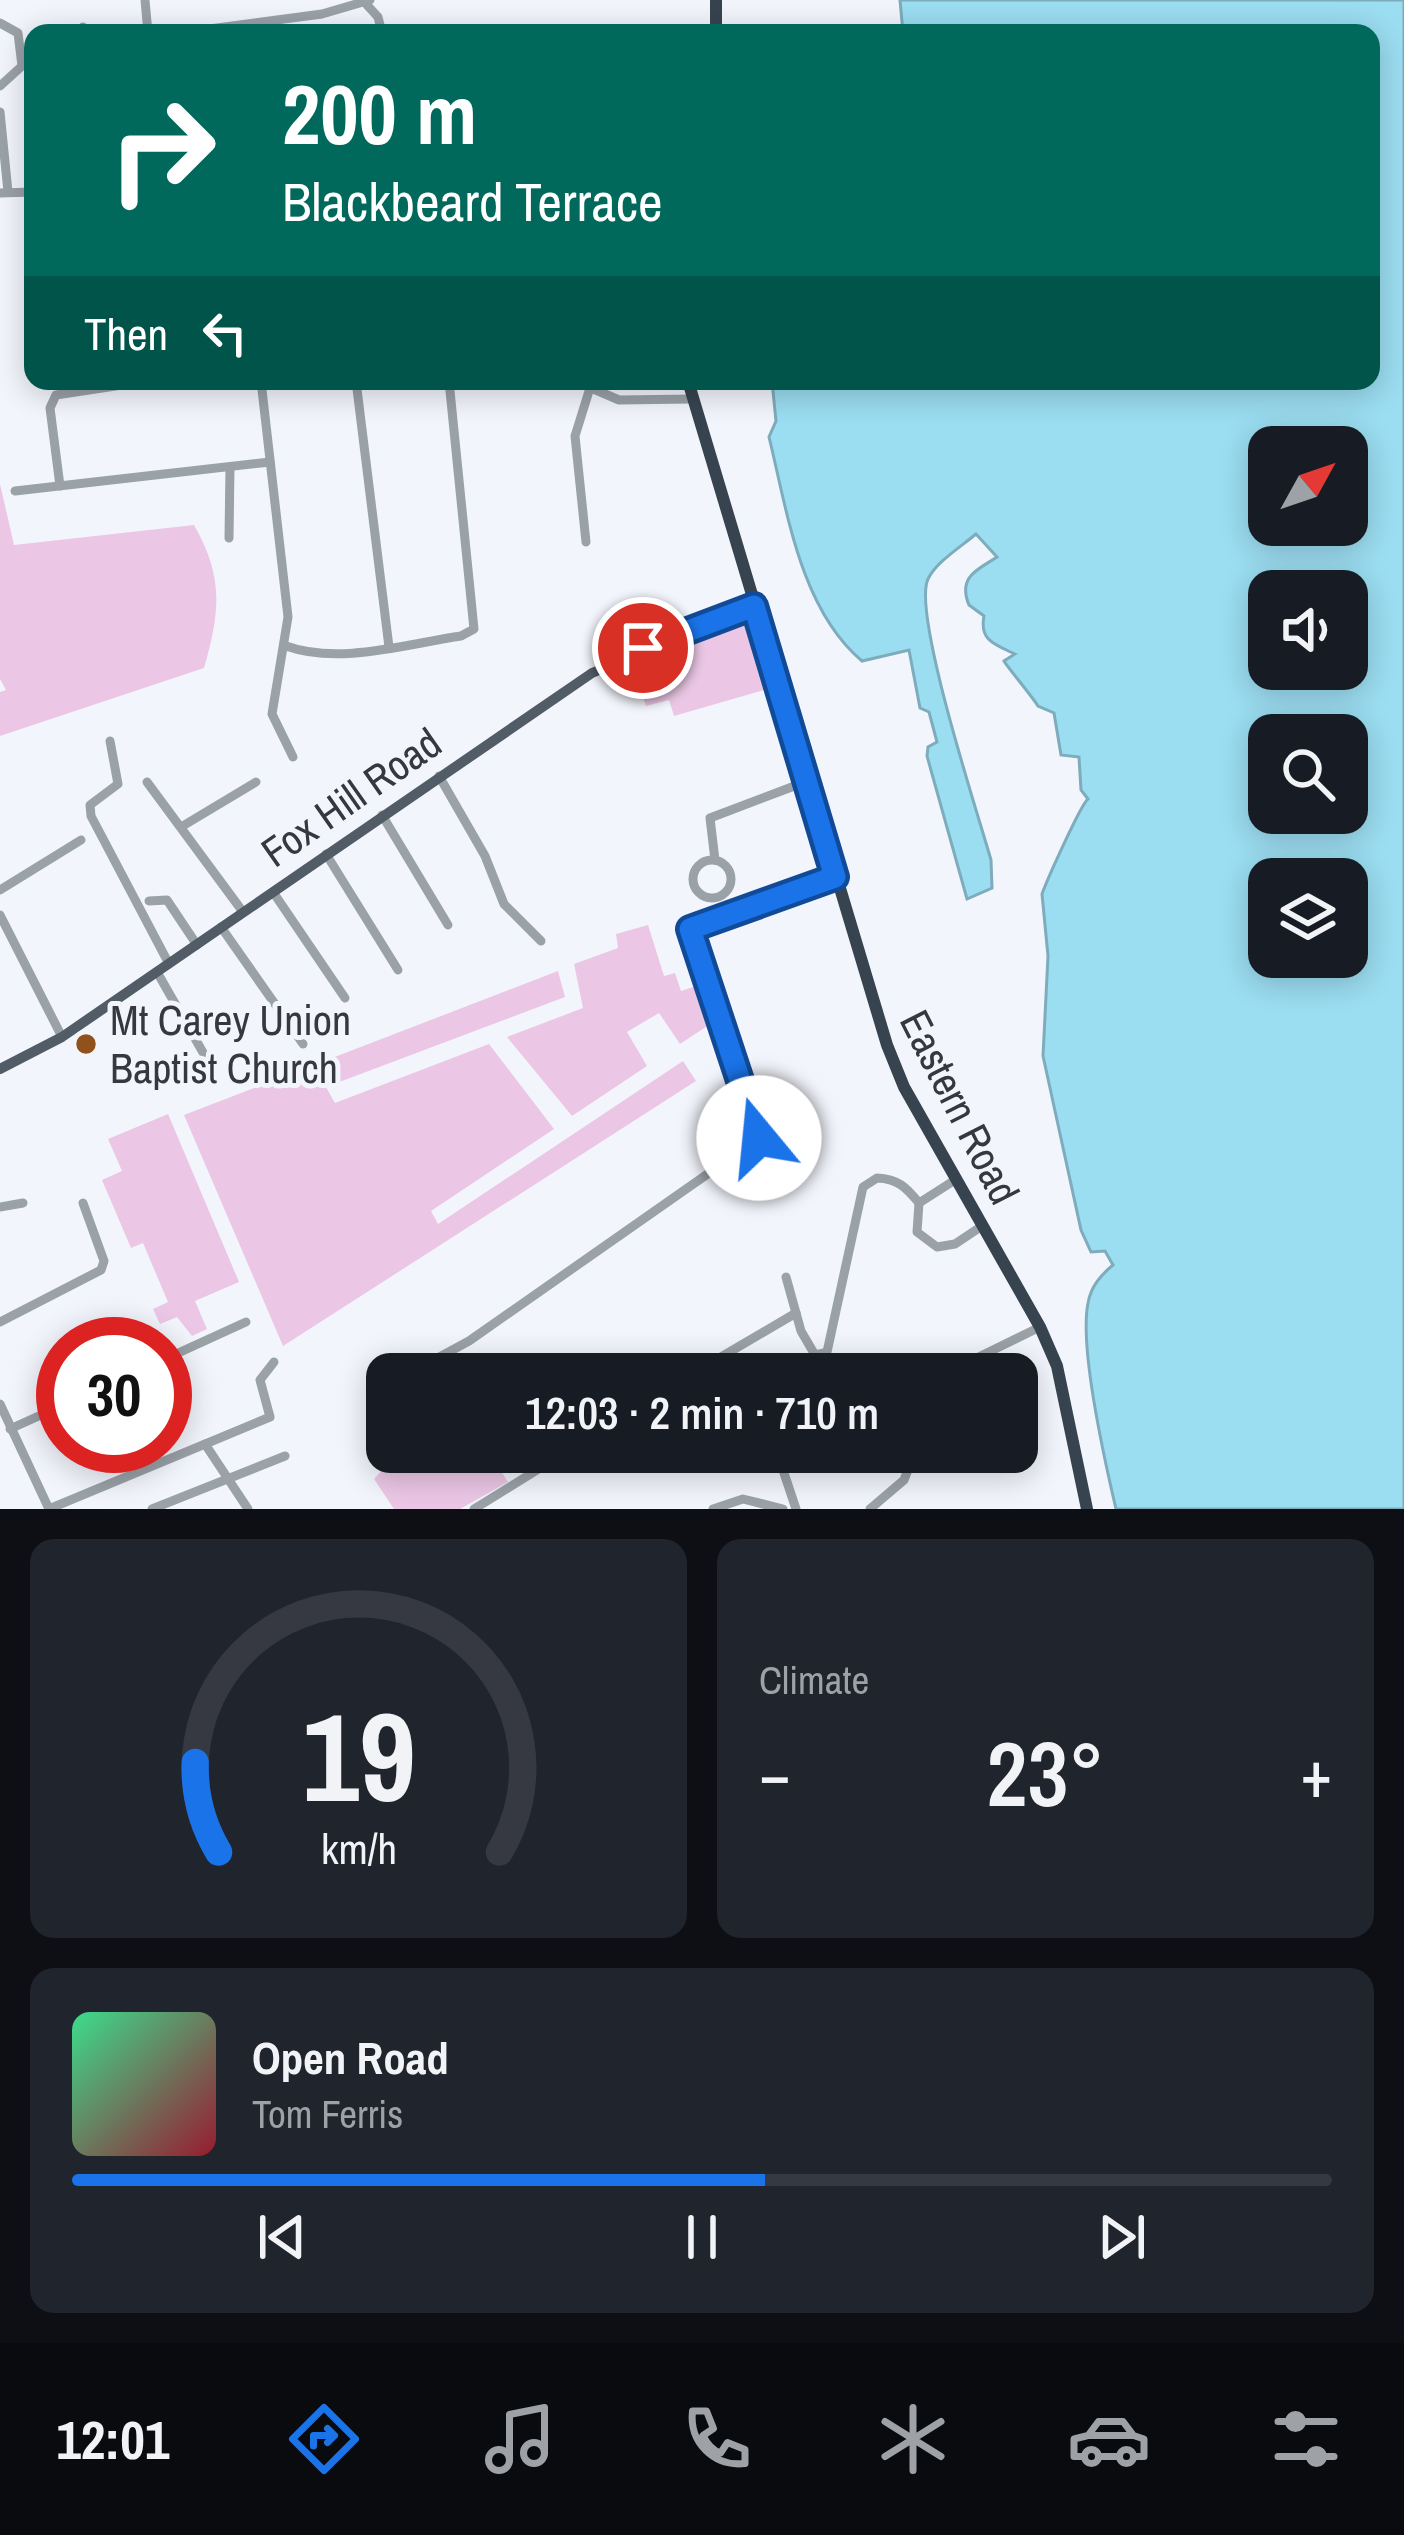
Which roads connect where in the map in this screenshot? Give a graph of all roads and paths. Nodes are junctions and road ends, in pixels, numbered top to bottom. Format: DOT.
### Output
graph roads {
  1 [pos="368,3"];
  2 [pos="304,17"];
  3 [pos="0,23"];
  4 [pos="263,24"];
  5 [pos="305,24"];
  6 [pos="0,86"];
  7 [pos="0,112"];
  8 [pos="4,193"];
  9 [pos="84,390"];
  10 [pos="262,390"];
  11 [pos="357,390"];
  12 [pos="450,390"];
  13 [pos="674,390"];
  14 [pos="689,390"];
  15 [pos="589,391"];
  16 [pos="668,395"];
  17 [pos="692,399"];
  18 [pos="270,462"];
  19 [pos="230,466"];
  20 [pos="60,486"];
  21 [pos="15,491"];
  22 [pos="229,538"];
  23 [pos="586,542"];
  24 [pos="754,606"];
  25 [pos="286,646"];
  26 [pos="388,647"];
  27 [pos="110,741"];
  28 [pos="293,757"];
  29 [pos="440,776"];
  30 [pos="147,782"];
  31 [pos="256,782"];
  32 [pos="805,782"];
  33 [pos="382,814"];
  34 [pos="181,827"];
  35 [pos="80,840"];
  36 [pos="326,854"];
  37 [pos="715,860"];
  38 [pos="835,877"];
  39 [pos="0,890"];
  40 [pos="273,892"];
  41 [pos="718,897"];
  42 [pos="148,902"];
  43 [pos="243,912"];
  44 [pos="0,915"];
  45 [pos="726,915"];
  46 [pos="448,925"];
  47 [pos="221,927"];
  48 [pos="6,936"];
  49 [pos="541,941"];
  50 [pos="196,945"];
  51 [pos="163,968"];
  52 [pos="398,970"];
  53 [pos="345,998"];
  54 [pos="62,1037"];
  55 [pos="303,1043"];
  56 [pos="206,1056"];
  57 [pos="0,1069"];
  58 [pos="955,1180"];
  59 [pos="23,1203"];
  60 [pos="83,1203"];
  61 [pos="920,1203"];
  62 [pos="0,1207"];
  63 [pos="982,1226"];
  64 [pos="786,1277"];
  65 [pos="796,1313"];
  66 [pos="0,1322"];
  67 [pos="246,1322"];
  68 [pos="1040,1327"];
  69 [pos="192,1347"];
  70 [pos="446,1353"];
  71 [pos="728,1353"];
  72 [pos="987,1353"];
  73 [pos="274,1362"];
  74 [pos="0,1404"];
  75 [pos="36,1418"];
  76 [pos="10,1429"];
  77 [pos="205,1444"];
  78 [pos="285,1456"];
  79 [pos="532,1473"];
  80 [pos="784,1473"];
  81 [pos="907,1473"];
  82 [pos="231,1478"];
  83 [pos="776,1508"];
  84 [pos="49,1509"];
  85 [pos="152,1509"];
  86 [pos="248,1509"];
  87 [pos="474,1509"];
  88 [pos="713,1509"];
  89 [pos="796,1509"];
  90 [pos="869,1509"];
  91 [pos="1087,1509"];
  1 -- 2 [label="street"];
  2 -- 4 [label="street"];
  2 -- 5 [label="street"];
  3 -- 6 [label="street"];
  7 -- 8 [label="street"];
  9 -- 20 [label="street"];
  10 -- 18 [label="street"];
  11 -- 26 [label="street"];
  12 -- 26 [label="street"];
  13 -- 16 [label="street"];
  14 -- 17 [label="highway, Eastern Road"];
  15 -- 16 [label="street"];
  15 -- 23 [label="street"];
  16 -- 17 [label="street"];
  17 -- 24 [label="highway, Eastern Road"];
  18 -- 19 [label="street"];
  18 -- 25 [label="street"];
  19 -- 20 [label="street"];
  19 -- 22 [label="street"];
  20 -- 21 [label="street"];
  24 -- 29 [label="main road, Fox Hill Road"];
  24 -- 32 [label="highway, Eastern Road"];
  25 -- 26 [label="street"];
  25 -- 28 [label="street"];
  27 -- 51 [label="street"];
  29 -- 33 [label="main road, Fox Hill Road"];
  29 -- 49 [label="street"];
  30 -- 34 [label="street"];
  31 -- 34 [label="street"];
  32 -- 37 [label="street"];
  32 -- 38 [label="highway, Eastern Road"];
  33 -- 36 [label="main road, Fox Hill Road"];
  33 -- 46 [label="street"];
  34 -- 43 [label="street"];
  35 -- 39 [label="street"];
  36 -- 40 [label="main road, Fox Hill Road"];
  36 -- 52 [label="street"];
  37 -- 41 [label="street"];
  37 -- 41 [label="street"];
  38 -- 45 [label="street"];
  38 -- 58 [label="highway, Eastern Road"];
  40 -- 43 [label="main road, Fox Hill Road"];
  40 -- 53 [label="street"];
  41 -- 45 [label="street"];
  42 -- 50 [label="street"];
  43 -- 47 [label="main road, Fox Hill Road"];
  44 -- 48 [label="street"];
  45 -- 70 [label="street"];
  47 -- 50 [label="main road, Fox Hill Road"];
  47 -- 55 [label="street"];
  48 -- 54 [label="street"];
  50 -- 51 [label="main road, Fox Hill Road"];
  51 -- 54 [label="main road, Fox Hill Road"];
  51 -- 56 [label="street"];
  54 -- 57 [label="main road, Fox Hill Road"];
  58 -- 61 [label="street"];
  58 -- 63 [label="highway, Eastern Road"];
  59 -- 62 [label="street"];
  60 -- 66 [label="street"];
  61 -- 63 [label="street"];
  61 -- 65 [label="street"];
  63 -- 68 [label="highway, Eastern Road"];
  64 -- 65 [label="street"];
  65 -- 71 [label="street"];
  67 -- 69 [label="street"];
  68 -- 72 [label="street"];
  68 -- 91 [label="highway, Eastern Road"];
  73 -- 77 [label="street"];
  74 -- 76 [label="street"];
  75 -- 76 [label="street"];
  76 -- 84 [label="street"];
  77 -- 82 [label="street"];
  77 -- 84 [label="street"];
  78 -- 82 [label="street"];
  79 -- 87 [label="street"];
  80 -- 89 [label="street"];
  81 -- 90 [label="street"];
  82 -- 85 [label="street"];
  82 -- 86 [label="street"];
  83 -- 88 [label="street"];
}
